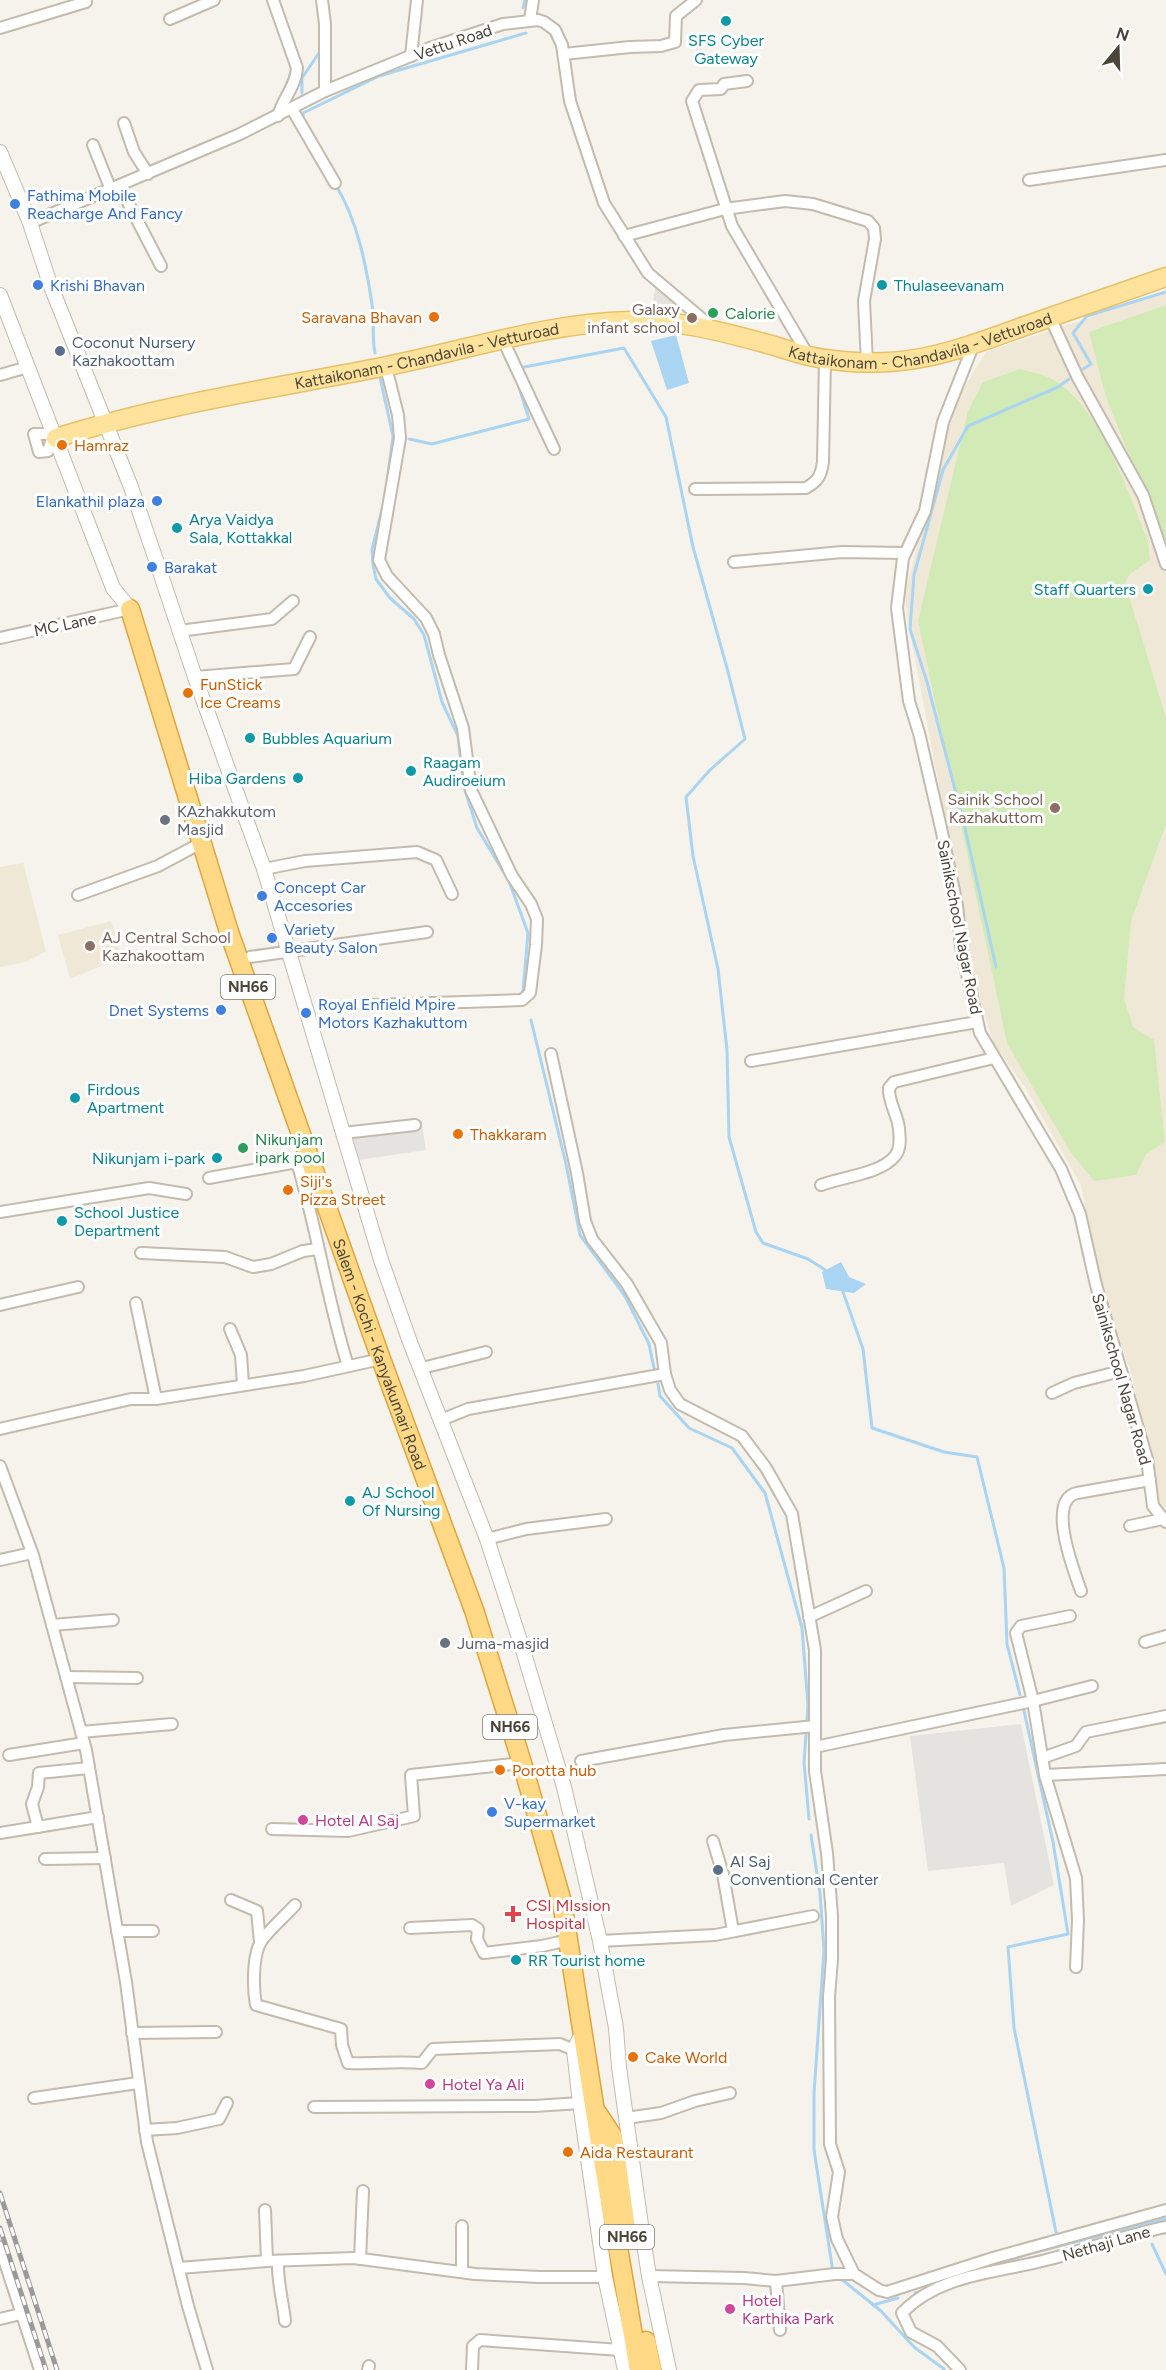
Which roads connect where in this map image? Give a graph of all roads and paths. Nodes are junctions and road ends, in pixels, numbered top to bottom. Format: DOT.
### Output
graph roads {
  1 [pos="214,0"];
  2 [pos="273,0"];
  3 [pos="322,0"];
  4 [pos="417,0"];
  5 [pos="532,0"];
  6 [pos="696,0"];
  7 [pos="86,2"];
  8 [pos="170,19"];
  9 [pos="530,20"];
  10 [pos="0,28"];
  11 [pos="564,54"];
  12 [pos="411,56"];
  13 [pos="747,81"];
  14 [pos="326,91"];
  15 [pos="292,109"];
  16 [pos="278,116"];
  17 [pos="124,123"];
  18 [pos="93,145"];
  19 [pos="0,152"];
  20 [pos="1166,160"];
  21 [pos="148,174"];
  22 [pos="1029,180"];
  23 [pos="335,183"];
  24 [pos="116,189"];
  25 [pos="725,209"];
  26 [pos="30,224"];
  27 [pos="624,236"];
  28 [pos="161,266"];
  29 [pos="1166,276"];
  30 [pos="0,295"];
  31 [pos="1050,317"];
  32 [pos="716,330"];
  33 [pos="503,340"];
  34 [pos="973,346"];
  35 [pos="816,357"];
  36 [pos="867,363"];
  37 [pos="386,366"];
  38 [pos="28,367"];
  39 [pos="0,375"];
  40 [pos="104,423"];
  41 [pos="54,439"];
  42 [pos="554,449"];
  43 [pos="695,489"];
  44 [pos="904,553"];
  45 [pos="734,562"];
  46 [pos="1166,564"];
  47 [pos="293,601"];
  48 [pos="130,609"];
  49 [pos="179,631"];
  50 [pos="310,637"];
  51 [pos="0,638"];
  52 [pos="195,677"];
  53 [pos="201,843"];
  54 [pos="264,869"];
  55 [pos="452,894"];
  56 [pos="78,895"];
  57 [pos="427,932"];
  58 [pos="289,952"];
  59 [pos="250,957"];
  60 [pos="372,1005"];
  61 [pos="978,1022"];
  62 [pos="550,1054"];
  63 [pos="994,1058"];
  64 [pos="751,1061"];
  65 [pos="414,1125"];
  66 [pos="343,1133"];
  67 [pos="209,1178"];
  68 [pos="821,1185"];
  69 [pos="186,1194"];
  70 [pos="0,1212"];
  71 [pos="318,1249"];
  72 [pos="141,1253"];
  73 [pos="78,1287"];
  74 [pos="136,1303"];
  75 [pos="0,1305"];
  76 [pos="230,1329"];
  77 [pos="486,1352"];
  78 [pos="381,1359"];
  79 [pos="348,1366"];
  80 [pos="422,1368"];
  81 [pos="1121,1371"];
  82 [pos="665,1374"];
  83 [pos="243,1385"];
  84 [pos="1052,1393"];
  85 [pos="156,1399"];
  86 [pos="441,1420"];
  87 [pos="0,1429"];
  88 [pos="0,1466"];
  89 [pos="1150,1480"];
  90 [pos="606,1519"];
  91 [pos="1165,1520"];
  92 [pos="1131,1526"];
  93 [pos="488,1539"];
  94 [pos="32,1553"];
  95 [pos="0,1560"];
  96 [pos="866,1591"];
  97 [pos="1081,1591"];
  98 [pos="809,1617"];
  99 [pos="1070,1617"];
  100 [pos="113,1620"];
  101 [pos="52,1625"];
  102 [pos="1166,1636"];
  103 [pos="1145,1642"];
  104 [pos="66,1677"];
  105 [pos="137,1678"];
  106 [pos="1092,1686"];
  107 [pos="1033,1701"];
  108 [pos="1166,1716"];
  109 [pos="172,1724"];
  110 [pos="815,1726"];
  111 [pos="82,1738"];
  112 [pos="815,1747"];
  113 [pos="9,1755"];
  114 [pos="1042,1758"];
  115 [pos="581,1761"];
  116 [pos="522,1763"];
  117 [pos="89,1768"];
  118 [pos="1166,1769"];
  119 [pos="1045,1775"];
  120 [pos="98,1817"];
  121 [pos="38,1827"];
  122 [pos="272,1829"];
  123 [pos="0,1833"];
  124 [pos="713,1841"];
  125 [pos="105,1858"];
  126 [pos="45,1859"];
  127 [pos="231,1900"];
  128 [pos="295,1905"];
  129 [pos="813,1916"];
  130 [pos="410,1928"];
  131 [pos="117,1931"];
  132 [pos="153,1931"];
  133 [pos="733,1931"];
  134 [pos="569,1940"];
  135 [pos="600,1941"];
  136 [pos="260,1942"];
  137 [pos="1076,1967"];
  138 [pos="583,2031"];
  139 [pos="216,2032"];
  140 [pos="132,2033"];
  141 [pos="574,2050"];
  142 [pos="138,2083"];
  143 [pos="730,2093"];
  144 [pos="34,2098"];
  145 [pos="227,2103"];
  146 [pos="587,2105"];
  147 [pos="314,2107"];
  148 [pos="626,2118"];
  149 [pos="145,2130"];
  150 [pos="363,2191"];
  151 [pos="265,2210"];
  152 [pos="1166,2210"];
  153 [pos="462,2226"];
  154 [pos="1166,2227"];
  155 [pos="0,2247"];
  156 [pos="360,2259"];
  157 [pos="272,2261"];
  158 [pos="179,2268"];
  159 [pos="462,2272"];
  160 [pos="854,2274"];
  161 [pos="649,2276"];
  162 [pos="604,2277"];
  163 [pos="776,2281"];
  164 [pos="21,2314"];
  165 [pos="0,2319"];
  166 [pos="285,2321"];
  167 [pos="780,2330"];
  168 [pos="620,2350"];
  169 [pos="40,2370"];
  170 [pos="207,2370"];
  171 [pos="472,2370"];
  172 [pos="625,2370"];
  173 [pos="639,2370"];
  174 [pos="652,2370"];
  175 [pos="669,2370"];
  176 [pos="960,2370"];
  1 -- 8 [label="street"];
  2 -- 16 [label="street"];
  3 -- 14 [label="street"];
  4 -- 12 [label="street"];
  5 -- 9 [label="street"];
  6 -- 11 [label="street"];
  7 -- 10 [label="street"];
  9 -- 11 [label="street"];
  9 -- 12 [label="street, Vettu Road"];
  11 -- 27 [label="street"];
  12 -- 14 [label="street, Vettu Road"];
  13 -- 25 [label="street"];
  14 -- 15 [label="street, Vettu Road"];
  15 -- 16 [label="street, Vettu Road"];
  15 -- 23 [label="street"];
  16 -- 21 [label="street, Vettu Road"];
  17 -- 21 [label="street"];
  18 -- 24 [label="street"];
  19 -- 26 [label="street"];
  20 -- 22 [label="street"];
  21 -- 24 [label="street, Vettu Road"];
  24 -- 26 [label="street, Vettu Road"];
  24 -- 28 [label="street"];
  25 -- 27 [label="street"];
  25 -- 35 [label="street"];
  25 -- 36 [label="street"];
  26 -- 40 [label="street"];
  27 -- 32 [label="street"];
  29 -- 31 [label="main road, Kattaikonam - Chandavila - Vetturoad"];
  30 -- 38 [label="street"];
  31 -- 34 [label="main road, Kattaikonam - Chandavila - Vetturoad"];
  31 -- 46 [label="street"];
  32 -- 33 [label="main road, Kattaikonam - Chandavila - Vetturoad"];
  32 -- 35 [label="main road, Kattaikonam - Chandavila - Vetturoad"];
  33 -- 37 [label="main road, Kattaikonam - Chandavila - Vetturoad"];
  33 -- 42 [label="street"];
  34 -- 36 [label="main road, Kattaikonam - Chandavila - Vetturoad"];
  34 -- 44 [label="street, Sainikschool Nagar Road"];
  35 -- 36 [label="main road, Kattaikonam - Chandavila - Vetturoad"];
  35 -- 43 [label="street"];
  37 -- 40 [label="main road, Kattaikonam - Chandavila - Vetturoad"];
  37 -- 60 [label="street"];
  38 -- 39 [label="street"];
  38 -- 41 [label="street"];
  40 -- 41 [label="main road, Kattaikonam - Chandavila - Vetturoad"];
  40 -- 49 [label="street"];
  41 -- 48 [label="street"];
  44 -- 45 [label="street"];
  44 -- 61 [label="street, Sainikschool Nagar Road"];
  47 -- 49 [label="street"];
  48 -- 51 [label="street, MC Lane"];
  48 -- 53 [label="highway, Salem - Kochi - Kanyakumari Road / NH66"];
  49 -- 52 [label="street"];
  50 -- 52 [label="street"];
  52 -- 54 [label="street"];
  53 -- 56 [label="street"];
  53 -- 78 [label="highway, Salem - Kochi - Kanyakumari Road / NH66"];
  54 -- 55 [label="street"];
  54 -- 58 [label="street"];
  57 -- 58 [label="street"];
  58 -- 59 [label="street"];
  58 -- 66 [label="street"];
  61 -- 63 [label="street, Sainikschool Nagar Road"];
  61 -- 64 [label="street"];
  62 -- 82 [label="street"];
  63 -- 68 [label="street"];
  63 -- 81 [label="street, Sainikschool Nagar Road"];
  65 -- 66 [label="street"];
  66 -- 80 [label="street"];
  67 -- 71 [label="street"];
  69 -- 70 [label="street"];
  71 -- 72 [label="street"];
  71 -- 79 [label="street"];
  73 -- 75 [label="street"];
  74 -- 85 [label="street"];
  76 -- 83 [label="street"];
  77 -- 80 [label="street"];
  78 -- 79 [label="street"];
  78 -- 116 [label="highway, Salem - Kochi - Kanyakumari Road / NH66"];
  79 -- 83 [label="street"];
  80 -- 86 [label="street"];
  81 -- 84 [label="street"];
  81 -- 89 [label="street, Sainikschool Nagar Road"];
  82 -- 86 [label="street"];
  82 -- 98 [label="street"];
  83 -- 85 [label="street"];
  85 -- 87 [label="street"];
  86 -- 93 [label="street"];
  88 -- 94 [label="street"];
  89 -- 91 [label="street, Sainikschool Nagar Road"];
  89 -- 97 [label="street"];
  90 -- 93 [label="street"];
  91 -- 92 [label="street"];
  93 -- 135 [label="street"];
  94 -- 95 [label="street"];
  94 -- 101 [label="street"];
  96 -- 98 [label="street"];
  98 -- 110 [label="street"];
  99 -- 107 [label="street"];
  100 -- 101 [label="street"];
  101 -- 104 [label="street"];
  102 -- 103 [label="street"];
  104 -- 105 [label="street"];
  104 -- 111 [label="street"];
  106 -- 107 [label="street"];
  107 -- 112 [label="street"];
  107 -- 114 [label="street"];
  108 -- 114 [label="street"];
  109 -- 111 [label="street"];
  110 -- 112 [label="street"];
  110 -- 115 [label="street"];
  111 -- 113 [label="street"];
  111 -- 117 [label="street"];
  112 -- 160 [label="street"];
  114 -- 119 [label="street"];
  116 -- 122 [label="street"];
  116 -- 134 [label="highway, Salem - Kochi - Kanyakumari Road / NH66"];
  117 -- 120 [label="street"];
  117 -- 121 [label="street"];
  118 -- 119 [label="street"];
  119 -- 137 [label="street"];
  120 -- 121 [label="street"];
  120 -- 125 [label="street"];
  121 -- 123 [label="street"];
  124 -- 133 [label="street"];
  125 -- 126 [label="street"];
  125 -- 131 [label="street"];
  127 -- 136 [label="street"];
  128 -- 136 [label="street"];
  129 -- 133 [label="street"];
  130 -- 134 [label="street"];
  131 -- 132 [label="street"];
  131 -- 140 [label="street"];
  133 -- 135 [label="street"];
  134 -- 138 [label="highway, Salem - Kochi - Kanyakumari Road / NH66"];
  135 -- 148 [label="street"];
  136 -- 141 [label="street"];
  138 -- 141 [label="street"];
  138 -- 146 [label="highway, Salem - Kochi - Kanyakumari Road / NH66"];
  139 -- 140 [label="street"];
  140 -- 142 [label="street"];
  141 -- 146 [label="street"];
  142 -- 144 [label="street"];
  142 -- 149 [label="street"];
  143 -- 148 [label="street"];
  145 -- 149 [label="street"];
  146 -- 147 [label="street"];
  146 -- 162 [label="street"];
  146 -- 173 [label="highway, Salem - Kochi - Kanyakumari Road / NH66"];
  146 -- 174 [label="highway, Salem - Kochi - Kanyakumari Road / NH66"];
  148 -- 161 [label="street"];
  149 -- 158 [label="street"];
  150 -- 156 [label="street"];
  151 -- 157 [label="street"];
  152 -- 160 [label="street"];
  153 -- 159 [label="street"];
  154 -- 176 [label="street, Nethaji Lane"];
  155 -- 164 [label="street"];
  156 -- 157 [label="street"];
  156 -- 159 [label="street"];
  157 -- 158 [label="street"];
  157 -- 166 [label="street"];
  158 -- 170 [label="street"];
  159 -- 162 [label="street"];
  160 -- 163 [label="street"];
  161 -- 163 [label="street"];
  161 -- 175 [label="street"];
  162 -- 168 [label="street"];
  163 -- 167 [label="street"];
  164 -- 165 [label="street"];
  164 -- 169 [label="street"];
  168 -- 171 [label="street"];
  168 -- 172 [label="street"];
}
